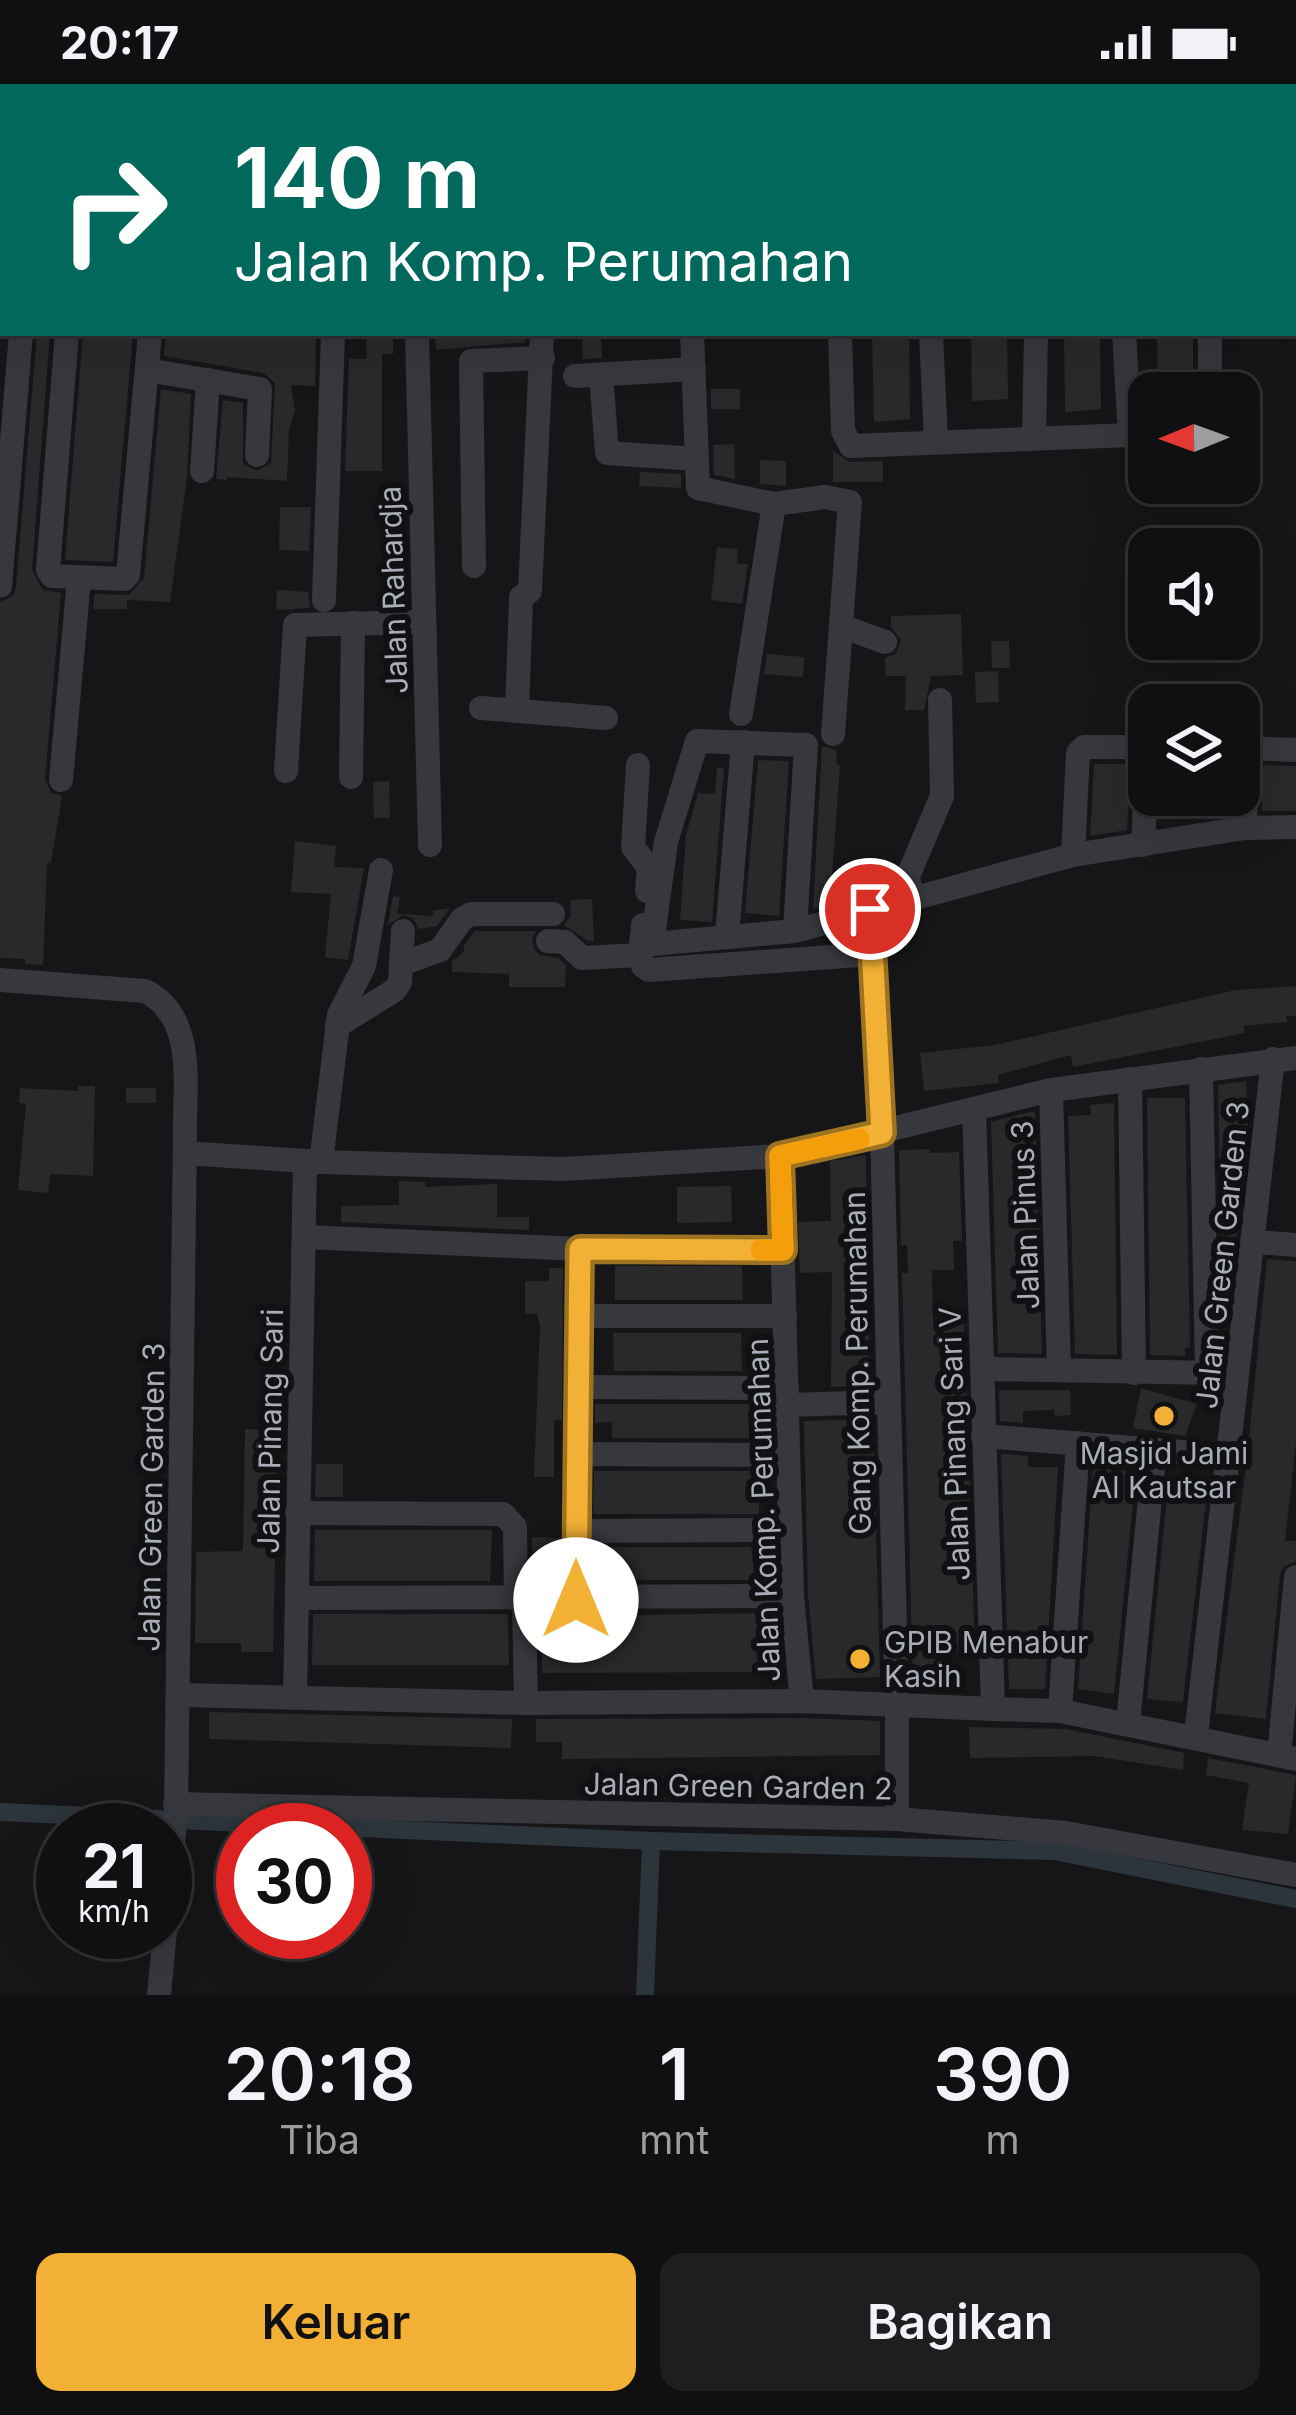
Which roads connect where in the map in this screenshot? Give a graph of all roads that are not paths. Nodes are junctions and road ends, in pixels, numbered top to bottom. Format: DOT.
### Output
graph roads {
  1 [pos="21,336"];
  2 [pos="67,336"];
  3 [pos="150,336"];
  4 [pos="333,336"];
  5 [pos="417,336"];
  6 [pos="692,336"];
  7 [pos="840,336"];
  8 [pos="932,336"];
  9 [pos="1036,336"];
  10 [pos="1124,336"];
  11 [pos="1210,336"];
  12 [pos="543,346"];
  13 [pos="694,369"];
  14 [pos="147,370"];
  15 [pos="1130,372"];
  16 [pos="1210,372"];
  17 [pos="601,375"];
  18 [pos="574,376"];
  19 [pos="208,380"];
  20 [pos="1128,433"];
  21 [pos="1034,438"];
  22 [pos="936,442"];
  23 [pos="257,455"];
  24 [pos="697,459"];
  25 [pos="202,471"];
  26 [pos="774,504"];
  27 [pos="474,566"];
  28 [pos="79,578"];
  29 [pos="0,586"];
  30 [pos="324,600"];
  31 [pos="424,622"];
  32 [pos="353,623"];
  33 [pos="841,626"];
  34 [pos="885,642"];
  35 [pos="940,700"];
  36 [pos="481,708"];
  37 [pos="517,710"];
  38 [pos="741,714"];
  39 [pos="606,718"];
  40 [pos="833,734"];
  41 [pos="743,742"];
  42 [pos="1128,747"];
  43 [pos="1260,749"];
  44 [pos="1296,750"];
  45 [pos="638,765"];
  46 [pos="286,771"];
  47 [pos="351,777"];
  48 [pos="61,780"];
  49 [pos="1145,816"];
  50 [pos="1245,816"];
  51 [pos="1296,827"];
  52 [pos="1245,828"];
  53 [pos="430,845"];
  54 [pos="1143,845"];
  55 [pos="1073,855"];
  56 [pos="381,870"];
  57 [pos="912,899"];
  58 [pos="870,909"];
  59 [pos="553,914"];
  60 [pos="403,931"];
  61 [pos="795,931"];
  62 [pos="727,936"];
  63 [pos="548,941"];
  64 [pos="873,954"];
  65 [pos="640,955"];
  66 [pos="402,964"];
  67 [pos="0,980"];
  68 [pos="338,1026"];
  69 [pos="1285,1059"];
  70 [pos="1201,1069"];
  71 [pos="1130,1079"];
  72 [pos="1051,1090"];
  73 [pos="974,1109"];
  74 [pos="882,1133"];
  75 [pos="185,1153"];
  76 [pos="780,1156"];
  77 [pos="310,1163"];
  78 [pos="305,1238"];
  79 [pos="1256,1242"];
  80 [pos="1296,1245"];
  81 [pos="580,1249"];
  82 [pos="783,1250"];
  83 [pos="578,1316"];
  84 [pos="785,1316"];
  85 [pos="982,1369"];
  86 [pos="1059,1370"];
  87 [pos="1236,1371"];
  88 [pos="1134,1373"];
  89 [pos="1208,1374"];
  90 [pos="577,1387"];
  91 [pos="787,1396"];
  92 [pos="886,1402"];
  93 [pos="983,1436"];
  94 [pos="1078,1443"];
  95 [pos="1157,1450"];
  96 [pos="577,1454"];
  97 [pos="788,1455"];
  98 [pos="1231,1456"];
  99 [pos="297,1514"];
  100 [pos="790,1530"];
  101 [pos="577,1531"];
  102 [pos="1296,1577"];
  103 [pos="792,1596"];
  104 [pos="297,1598"];
  105 [pos="520,1600"];
  106 [pos="576,1600"];
  107 [pos="178,1695"];
  108 [pos="295,1698"];
  109 [pos="802,1701"];
  110 [pos="526,1703"];
  111 [pos="897,1708"];
  112 [pos="993,1709"];
  113 [pos="1060,1711"];
  114 [pos="1128,1723"];
  115 [pos="1196,1736"];
  116 [pos="1288,1757"];
  117 [pos="176,1803"];
  118 [pos="192,1808"];
  119 [pos="897,1819"];
  120 [pos="1296,1874"];
  121 [pos="163,1959"];
  122 [pos="159,1995"];
  1 -- 29 [label="street"];
  2 -- 28 [label="street"];
  3 -- 14 [label="street"];
  4 -- 30 [label="street"];
  5 -- 31 [label="street, Jalan Rahardja"];
  6 -- 13 [label="street"];
  7 -- 22 [label="street"];
  8 -- 22 [label="street"];
  9 -- 21 [label="street"];
  10 -- 15 [label="street"];
  11 -- 16 [label="street"];
  12 -- 27 [label="street"];
  12 -- 37 [label="street"];
  13 -- 17 [label="street"];
  13 -- 24 [label="street"];
  14 -- 19 [label="street"];
  14 -- 28 [label="street"];
  17 -- 18 [label="street"];
  17 -- 24 [label="street"];
  19 -- 23 [label="street"];
  19 -- 25 [label="street"];
  20 -- 21 [label="street"];
  21 -- 22 [label="street"];
  24 -- 26 [label="street"];
  26 -- 33 [label="street"];
  26 -- 38 [label="street"];
  28 -- 48 [label="street"];
  31 -- 32 [label="street"];
  31 -- 53 [label="street, Jalan Rahardja"];
  32 -- 46 [label="street"];
  32 -- 47 [label="street"];
  33 -- 34 [label="street"];
  33 -- 40 [label="street"];
  35 -- 57 [label="street"];
  36 -- 37 [label="street"];
  37 -- 39 [label="street"];
  41 -- 61 [label="street"];
  41 -- 62 [label="street"];
  41 -- 62 [label="street"];
  42 -- 55 [label="street"];
  43 -- 44 [label="street"];
  45 -- 65 [label="street"];
  49 -- 54 [label="street"];
  50 -- 52 [label="street"];
  51 -- 52 [label="street"];
  52 -- 54 [label="street"];
  54 -- 55 [label="street"];
  55 -- 57 [label="street"];
  56 -- 68 [label="street, Jalan Pinang Sari"];
  57 -- 58 [label="street"];
  58 -- 61 [label="street"];
  58 -- 64 [label="street, Gang Komp. Perumahan"];
  59 -- 66 [label="street"];
  60 -- 66 [label="street"];
  61 -- 62 [label="street"];
  63 -- 65 [label="street"];
  64 -- 65 [label="street"];
  64 -- 74 [label="street, Gang Komp. Perumahan"];
  66 -- 68 [label="street"];
  67 -- 75 [label="street, Jalan Green Garden 3"];
  68 -- 77 [label="street, Jalan Pinang Sari"];
  69 -- 70 [label="street"];
  69 -- 79 [label="street, Jalan Green Garden 3"];
  70 -- 71 [label="street"];
  70 -- 89 [label="street, Jalan Green Garden 3"];
  71 -- 72 [label="street"];
  71 -- 88 [label="street"];
  72 -- 73 [label="street, Jalan Pinus 3"];
  72 -- 86 [label="street, Jalan Pinus 3"];
  73 -- 74 [label="street, Jalan Pinus 3"];
  73 -- 85 [label="street, Jalan Pinang Sari V"];
  74 -- 76 [label="street, Jalan Pinus 3"];
  74 -- 92 [label="street, Gang Komp. Perumahan"];
  75 -- 77 [label="street, Jalan Pinus 3"];
  75 -- 107 [label="street, Jalan Green Garden 3"];
  76 -- 77 [label="street, Jalan Pinus 3"];
  76 -- 82 [label="street, Jalan Komp. Perumahan"];
  77 -- 78 [label="street, Jalan Pinang Sari"];
  78 -- 81 [label="street"];
  78 -- 99 [label="street, Jalan Pinang Sari"];
  79 -- 80 [label="street"];
  79 -- 87 [label="street, Jalan Green Garden 3"];
  81 -- 82 [label="street"];
  81 -- 83 [label="street"];
  82 -- 84 [label="street, Jalan Komp. Perumahan"];
  83 -- 84 [label="street, Jalan Komp. Perumahan"];
  83 -- 90 [label="street"];
  84 -- 91 [label="street, Jalan Komp. Perumahan"];
  85 -- 86 [label="street"];
  85 -- 93 [label="street, Jalan Pinang Sari V"];
  86 -- 88 [label="street"];
  87 -- 89 [label="street"];
  87 -- 98 [label="street, Jalan Green Garden 3"];
  88 -- 89 [label="street"];
  90 -- 91 [label="street"];
  90 -- 96 [label="street"];
  91 -- 92 [label="street"];
  91 -- 97 [label="street, Jalan Komp. Perumahan"];
  92 -- 111 [label="street, Gang Komp. Perumahan"];
  93 -- 94 [label="street"];
  93 -- 112 [label="street, Jalan Pinang Sari V"];
  94 -- 95 [label="street"];
  94 -- 113 [label="street"];
  95 -- 98 [label="street"];
  95 -- 114 [label="street"];
  96 -- 97 [label="street"];
  96 -- 101 [label="street"];
  97 -- 100 [label="street, Jalan Komp. Perumahan"];
  98 -- 115 [label="street, Jalan Green Garden 3"];
  99 -- 104 [label="street, Jalan Pinang Sari"];
  99 -- 105 [label="street"];
  100 -- 101 [label="street"];
  100 -- 103 [label="street, Jalan Komp. Perumahan"];
  101 -- 106 [label="street"];
  102 -- 116 [label="street"];
  103 -- 106 [label="street"];
  103 -- 109 [label="street, Jalan Komp. Perumahan"];
  104 -- 105 [label="street"];
  104 -- 108 [label="street, Jalan Pinang Sari"];
  105 -- 106 [label="street"];
  105 -- 110 [label="street"];
  107 -- 108 [label="street"];
  107 -- 117 [label="street, Jalan Green Garden 3"];
  108 -- 110 [label="street"];
  109 -- 110 [label="street"];
  109 -- 111 [label="street"];
  111 -- 112 [label="street"];
  111 -- 119 [label="street, Gang Komp. Perumahan"];
  112 -- 113 [label="street"];
  113 -- 114 [label="street"];
  114 -- 115 [label="street"];
  115 -- 116 [label="street"];
  118 -- 119 [label="street, Jalan Green Garden 2"];
  119 -- 120 [label="street, Jalan Green Garden 2"];
  121 -- 122 [label="street, Jalan Green Garden 3"];
}
